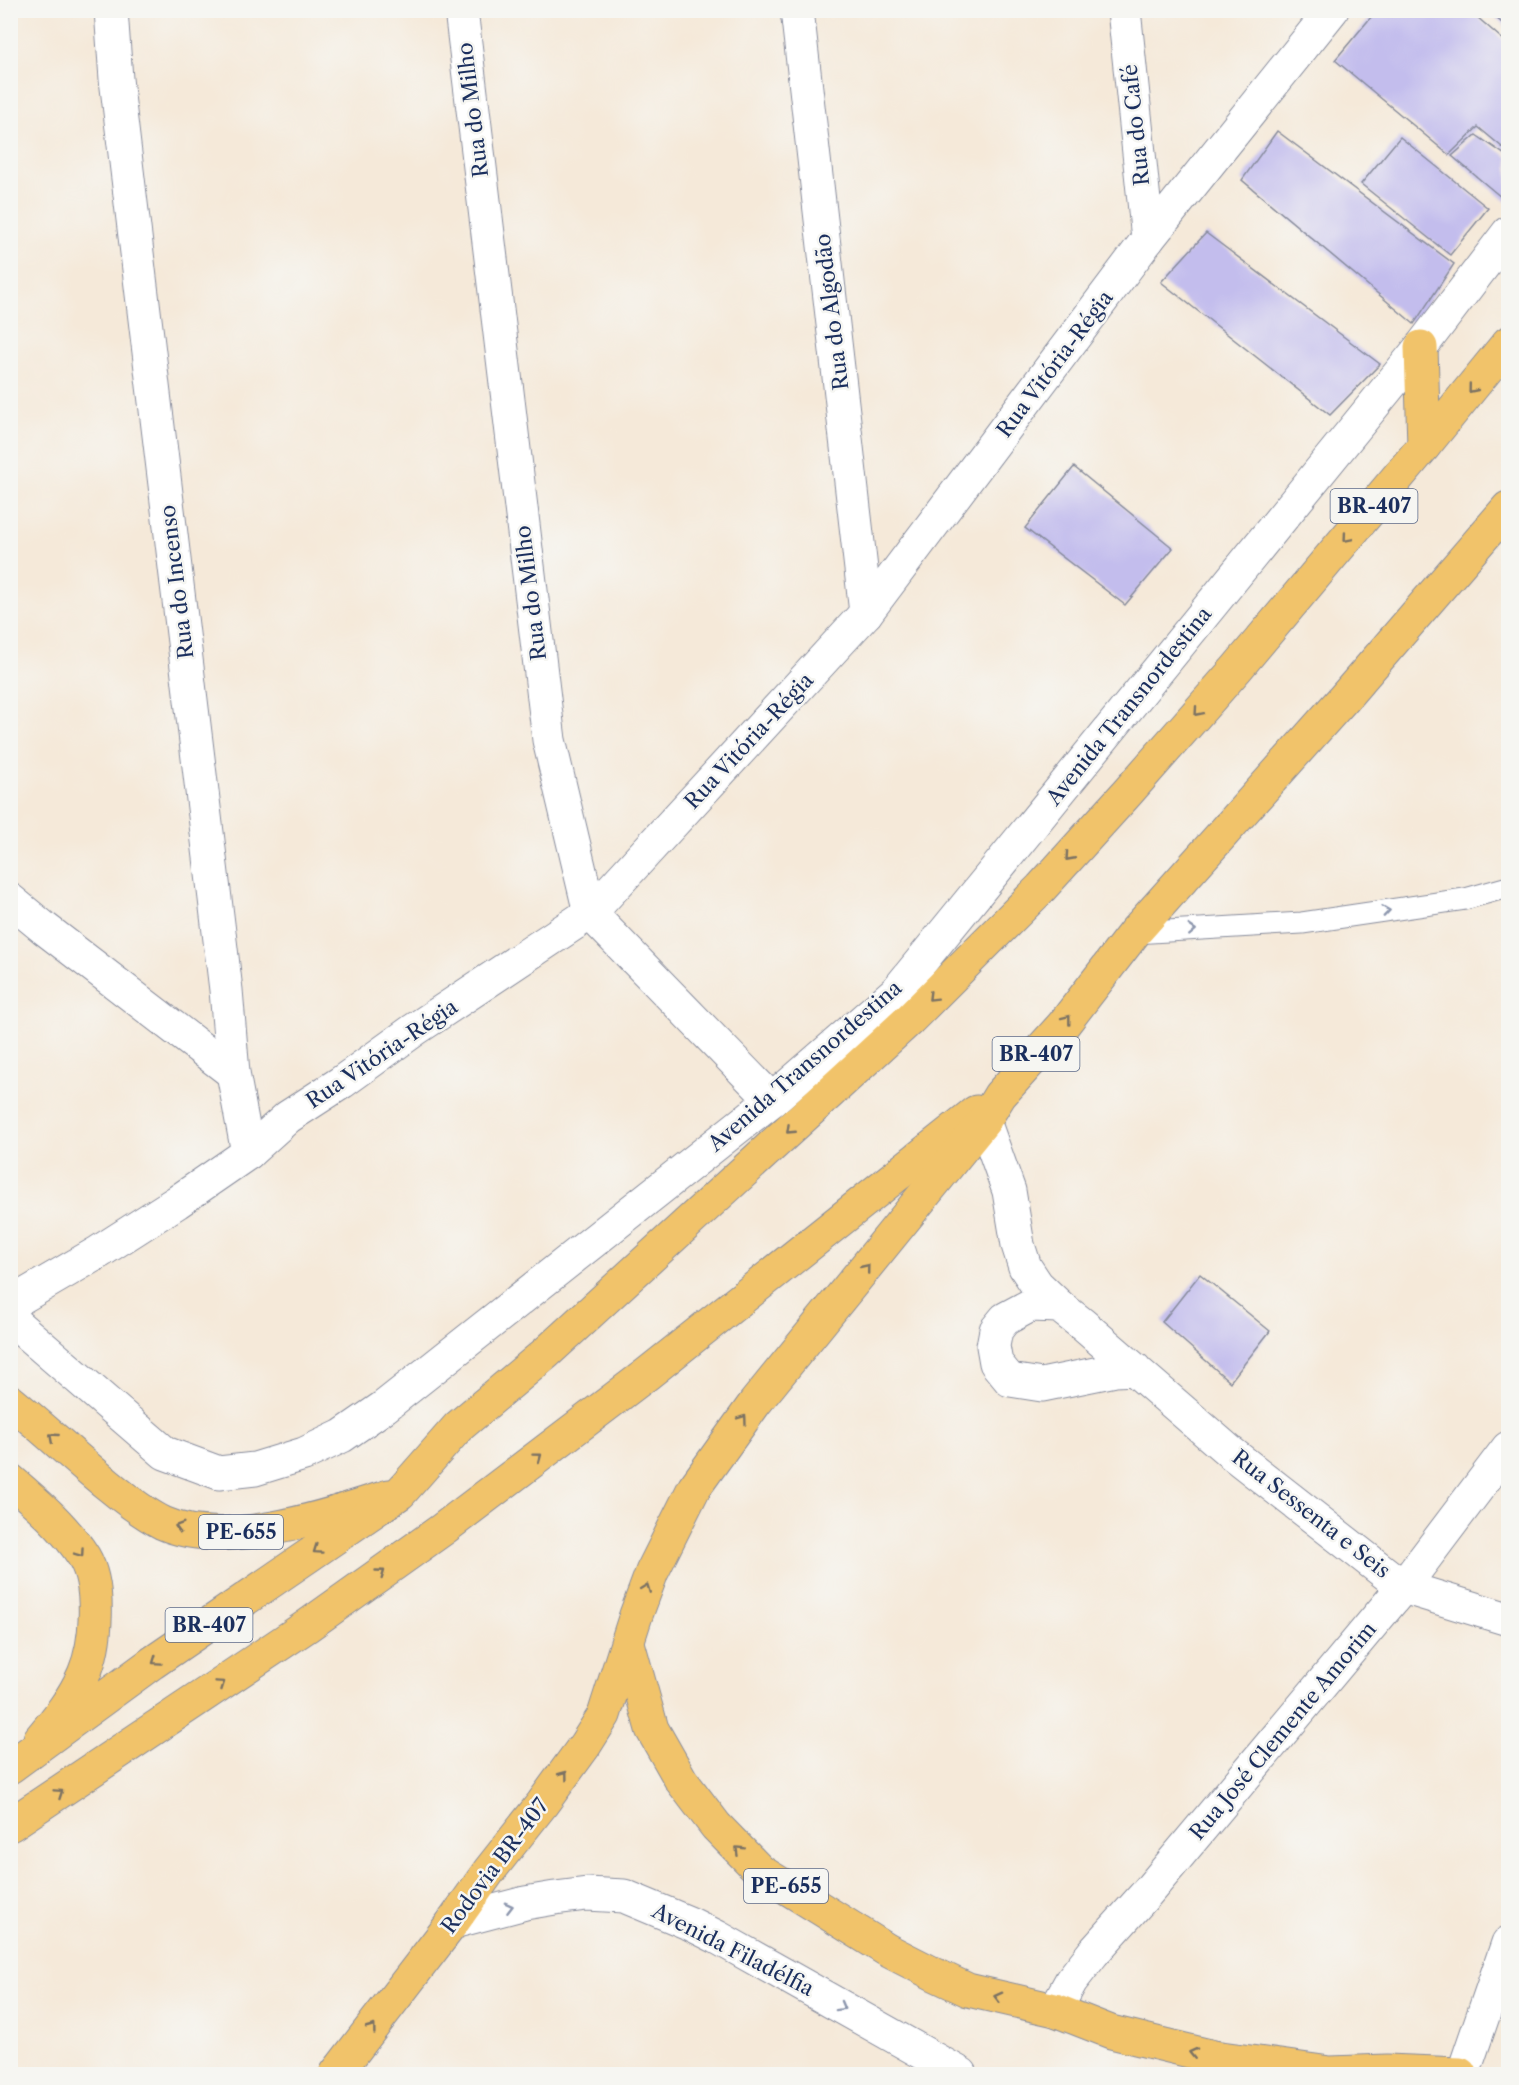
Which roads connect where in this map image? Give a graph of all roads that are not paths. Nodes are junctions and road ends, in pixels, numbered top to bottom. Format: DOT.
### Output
graph roads {
  1 [pos="111,10"];
  2 [pos="461,10"];
  3 [pos="797,10"];
  4 [pos="1124,10"];
  5 [pos="1332,10"];
  6 [pos="1509,233"];
  7 [pos="1149,239"];
  8 [pos="1509,343"];
  9 [pos="1421,347"];
  10 [pos="1424,447"];
  11 [pos="1509,508"];
  12 [pos="867,614"];
  13 [pos="1509,887"];
  14 [pos="10,900"];
  15 [pos="590,913"];
  16 [pos="1134,933"];
  17 [pos="232,1073"];
  18 [pos="772,1100"];
  19 [pos="992,1108"];
  20 [pos="248,1153"];
  21 [pos="10,1304"];
  22 [pos="1059,1306"];
  23 [pos="10,1319"];
  24 [pos="1135,1369"];
  25 [pos="10,1401"];
  26 [pos="1509,1448"];
  27 [pos="10,1480"];
  28 [pos="400,1493"];
  29 [pos="1403,1587"];
  30 [pos="1509,1620"];
  31 [pos="627,1643"];
  32 [pos="15,1763"];
  33 [pos="10,1825"];
  34 [pos="453,1923"];
  35 [pos="1509,1943"];
  36 [pos="1055,2010"];
  37 [pos="336,2074"];
  38 [pos="961,2074"];
  39 [pos="1461,2074"];
  1 -- 17 [label="street, Rua do Incenso"];
  2 -- 15 [label="street, Rua do Milho"];
  3 -- 12 [label="street, Rua do Algodão"];
  4 -- 7 [label="street, Rua do Café"];
  5 -- 7 [label="street, Rua Vitória-Régia"];
  6 -- 9 [label="street, Avenida Transnordestina"];
  7 -- 12 [label="street, Rua Vitória-Régia"];
  8 -- 10 [label="main road, BR-407, one-way"];
  9 -- 10 [label="main road"];
  9 -- 18 [label="street, Avenida Transnordestina"];
  10 -- 28 [label="main road, BR-407, one-way"];
  11 -- 16 [label="main road, BR-407"];
  12 -- 15 [label="street, Rua Vitória-Régia"];
  16 -- 13 [label="lane, one-way"];
  14 -- 17 [label="street"];
  15 -- 18 [label="street"];
  15 -- 20 [label="street, Rua Vitória-Régia"];
  19 -- 16 [label="main road, BR-407, one-way"];
  17 -- 20 [label="street, Rua do Incenso"];
  18 -- 23 [label="street, Avenida Transnordestina"];
  19 -- 22 [label="street, Rua Sessenta e Seis"];
  31 -- 19 [label="main road, BR-407, one-way"];
  33 -- 19 [label="main road, one-way"];
  20 -- 21 [label="street, Rua Vitória-Régia"];
  22 -- 24 [label="street, Rua Sessenta e Seis"];
  22 -- 24 [label="street"];
  24 -- 29 [label="street, Rua Sessenta e Seis"];
  28 -- 25 [label="main road, PE-655, one-way"];
  26 -- 29 [label="street, Rua José Clemente Amorim"];
  27 -- 32 [label="main road, one-way"];
  28 -- 32 [label="main road, BR-407, one-way"];
  29 -- 30 [label="street, Rua Sessenta e Seis"];
  29 -- 36 [label="street, Rua José Clemente Amorim"];
  34 -- 31 [label="main road, Rodovia BR-407 / BR-407, one-way"];
  36 -- 31 [label="main road, PE-655, one-way"];
  37 -- 34 [label="main road, Rodovia BR-407 / BR-407, one-way"];
  34 -- 38 [label="street, Avenida Filadélfia, one-way"];
  35 -- 39 [label="street"];
  39 -- 36 [label="main road, PE-655, one-way"];
}
